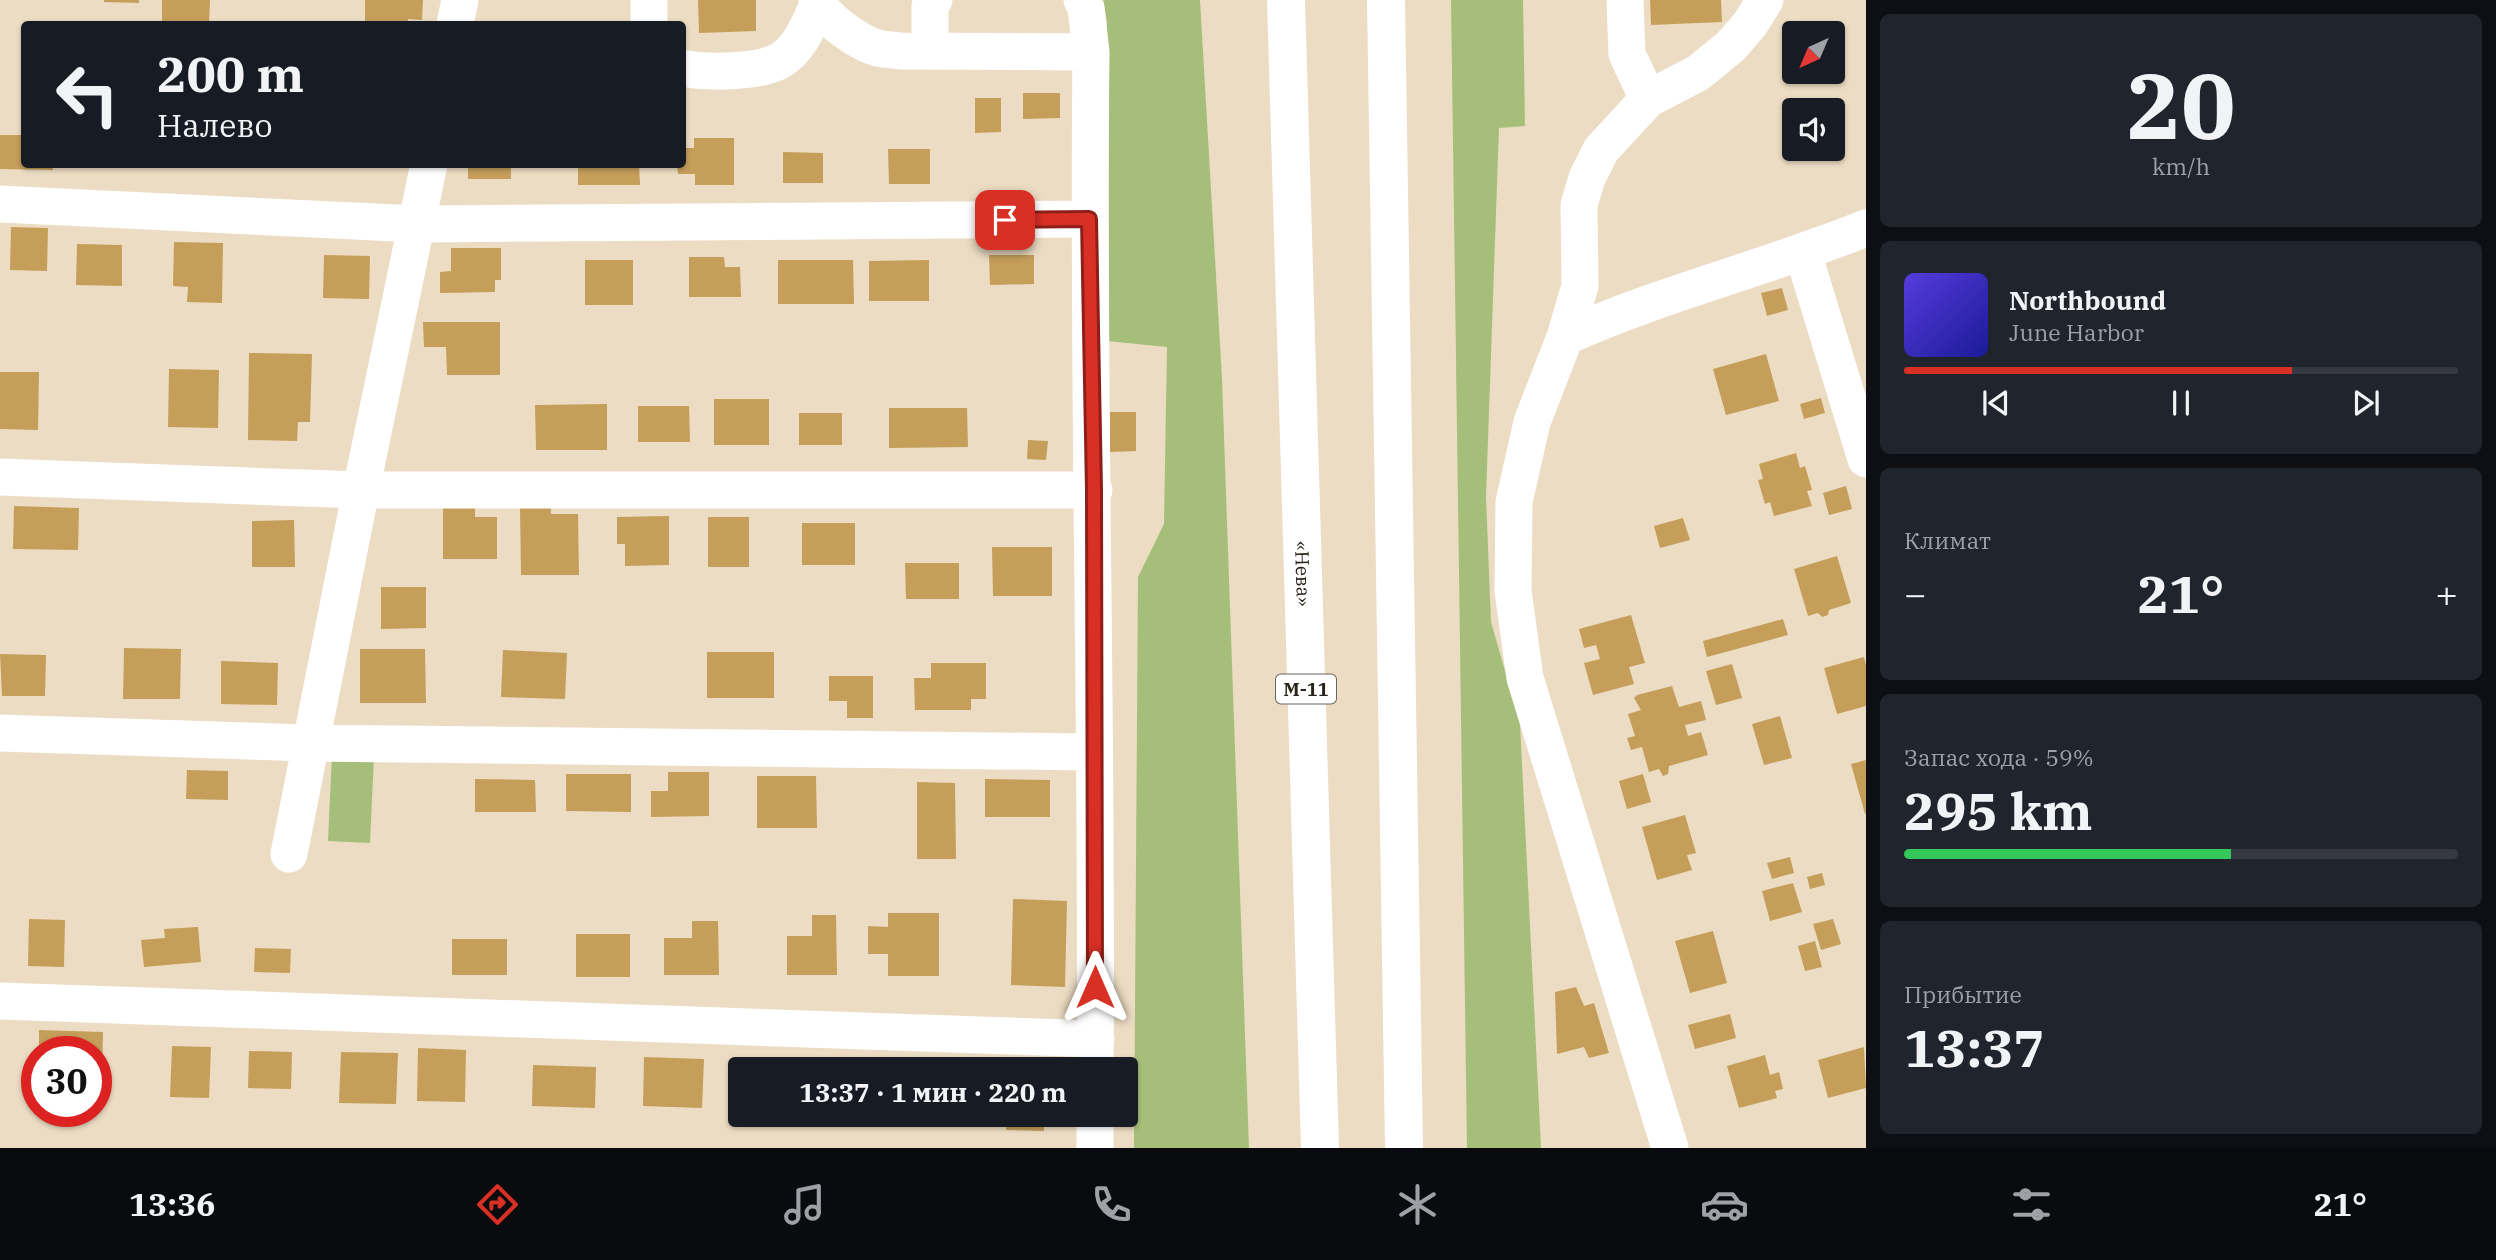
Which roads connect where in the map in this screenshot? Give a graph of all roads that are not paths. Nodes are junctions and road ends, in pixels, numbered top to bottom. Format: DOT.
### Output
graph roads {
  1 [pos="460,0"];
  2 [pos="649,0"];
  3 [pos="934,0"];
  4 [pos="1082,0"];
  5 [pos="1386,0"];
  6 [pos="1625,0"];
  7 [pos="817,2"];
  8 [pos="1755,8"];
  9 [pos="1285,10"];
  10 [pos="456,21"];
  11 [pos="649,21"];
  12 [pos="930,51"];
  13 [pos="1091,52"];
  14 [pos="686,68"];
  15 [pos="1648,99"];
  16 [pos="428,168"];
  17 [pos="0,204"];
  18 [pos="1089,219"];
  19 [pos="418,224"];
  20 [pos="1866,228"];
  21 [pos="1803,253"];
  22 [pos="1565,337"];
  23 [pos="1866,459"];
  24 [pos="0,477"];
  25 [pos="361,490"];
  26 [pos="1094,490"];
  27 [pos="0,733"];
  28 [pos="310,743"];
  29 [pos="1094,752"];
  30 [pos="289,854"];
  31 [pos="0,1001"];
  32 [pos="1095,1054"];
  33 [pos="1095,1127"];
  34 [pos="1095,1148"];
  35 [pos="1320,1148"];
  36 [pos="1404,1148"];
  37 [pos="1670,1148"];
  1 -- 10 [label="street"];
  2 -- 11 [label="street"];
  3 -- 12 [label="street"];
  4 -- 13 [label="street"];
  5 -- 36 [label="highway"];
  6 -- 15 [label="street"];
  7 -- 12 [label="street"];
  7 -- 14 [label="street"];
  8 -- 15 [label="street"];
  9 -- 35 [label="highway, «Нева» / М-11"];
  12 -- 13 [label="street"];
  13 -- 18 [label="street"];
  15 -- 22 [label="street"];
  16 -- 19 [label="street"];
  17 -- 19 [label="street"];
  18 -- 19 [label="street"];
  18 -- 26 [label="street"];
  19 -- 25 [label="street"];
  20 -- 21 [label="street"];
  21 -- 22 [label="street"];
  21 -- 23 [label="street"];
  22 -- 37 [label="street"];
  24 -- 25 [label="street"];
  25 -- 26 [label="street"];
  25 -- 28 [label="street"];
  26 -- 29 [label="street"];
  27 -- 28 [label="street"];
  28 -- 29 [label="street"];
  28 -- 30 [label="street"];
  29 -- 32 [label="street"];
  31 -- 32 [label="street"];
  33 -- 34 [label="street"];
}
